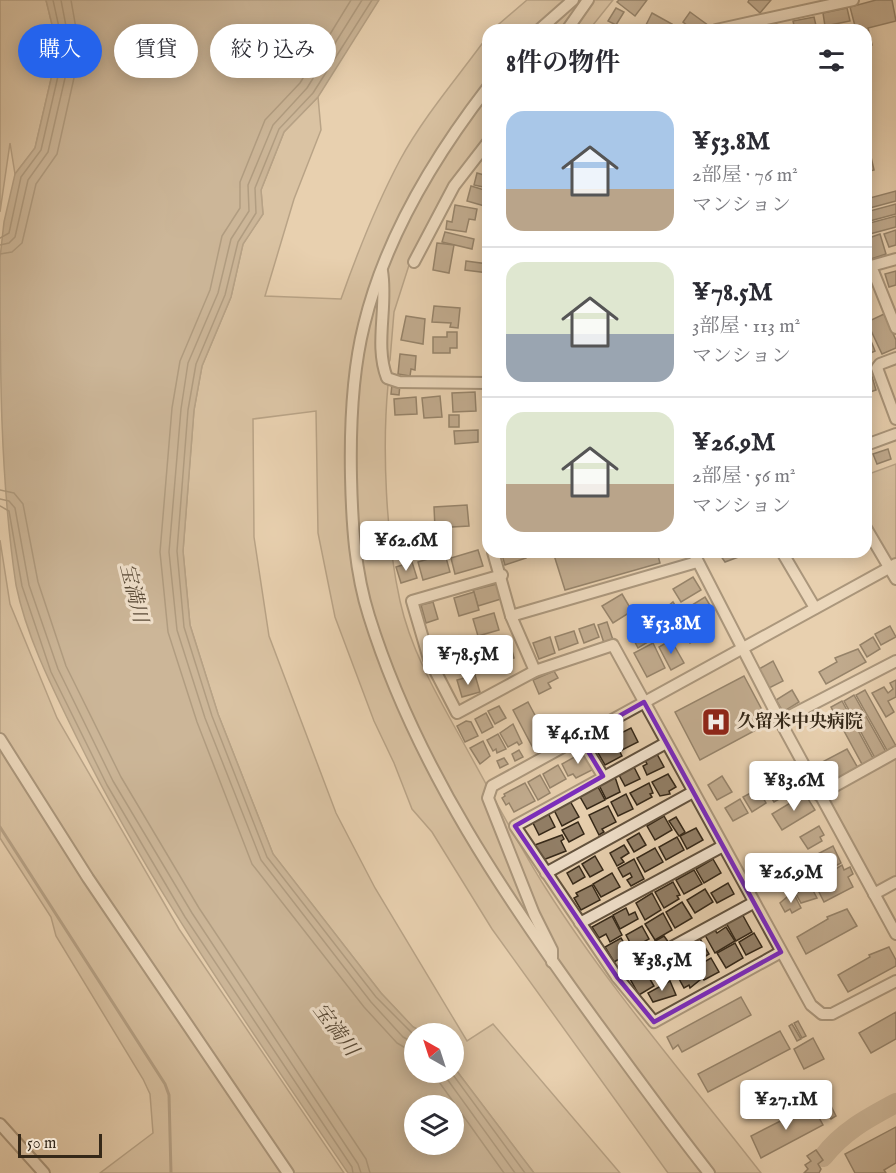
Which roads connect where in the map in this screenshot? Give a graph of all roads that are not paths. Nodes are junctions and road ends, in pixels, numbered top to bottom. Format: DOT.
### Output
graph roads {
  1 [pos="573,0"];
  2 [pos="588,0"];
  3 [pos="854,0"];
  4 [pos="547,24"];
  5 [pos="571,24"];
  6 [pos="744,24"];
  7 [pos="482,96"];
  8 [pos="482,150"];
  9 [pos="896,259"];
  10 [pos="414,262"];
  11 [pos="872,266"];
  12 [pos="872,268"];
  13 [pos="382,271"];
  14 [pos="893,310"];
  15 [pos="896,328"];
  16 [pos="896,358"];
  17 [pos="482,384"];
  18 [pos="896,419"];
  19 [pos="896,434"];
  20 [pos="872,443"];
  21 [pos="872,536"];
  22 [pos="496,558"];
  23 [pos="692,558"];
  24 [pos="696,558"];
  25 [pos="786,558"];
  26 [pos="893,566"];
  27 [pos="502,575"];
  28 [pos="896,579"];
  29 [pos="815,608"];
  30 [pos="511,616"];
  31 [pos="742,648"];
  32 [pos="896,661"];
  33 [pos="534,671"];
  34 [pos="644,702"];
  35 [pos="780,721"];
  36 [pos="580,738"];
  37 [pos="0,739"];
  38 [pos="666,743"];
  39 [pos="896,752"];
  40 [pos="603,776"];
  41 [pos="693,792"];
  42 [pos="819,795"];
  43 [pos="723,846"];
  44 [pos="546,873"];
  45 [pos="896,882"];
  46 [pos="874,894"];
  47 [pos="753,903"];
  48 [pos="580,923"];
  49 [pos="896,934"];
  50 [pos="781,951"];
  51 [pos="552,962"];
  52 [pos="617,977"];
  53 [pos="896,981"];
  54 [pos="0,1124"];
  55 [pos="44,1173"];
  56 [pos="288,1173"];
  57 [pos="709,1173"];
  1 -- 4 [label="street"];
  2 -- 5 [label="street"];
  3 -- 6 [label="street"];
  7 -- 13 [label="street"];
  8 -- 10 [label="street"];
  9 -- 11 [label="street"];
  12 -- 14 [label="street"];
  13 -- 17 [label="street"];
  13 -- 51 [label="street"];
  14 -- 15 [label="street"];
  16 -- 18 [label="street"];
  19 -- 20 [label="street"];
  21 -- 26 [label="street"];
  22 -- 27 [label="street"];
  23 -- 30 [label="street"];
  24 -- 31 [label="street"];
  25 -- 29 [label="street"];
  26 -- 28 [label="street"];
  26 -- 29 [label="street"];
  27 -- 30 [label="street"];
  27 -- 33 [label="street"];
  29 -- 31 [label="street"];
  30 -- 33 [label="street"];
  31 -- 34 [label="street"];
  31 -- 35 [label="street"];
  32 -- 35 [label="street"];
  33 -- 34 [label="street"];
  34 -- 36 [label="street"];
  34 -- 38 [label="street"];
  35 -- 42 [label="street"];
  36 -- 40 [label="street"];
  36 -- 51 [label="street"];
  37 -- 56 [label="street"];
  38 -- 40 [label="street"];
  38 -- 41 [label="street"];
  39 -- 42 [label="street"];
  40 -- 44 [label="street"];
  41 -- 43 [label="street"];
  41 -- 44 [label="street"];
  42 -- 46 [label="street"];
  43 -- 47 [label="street"];
  43 -- 48 [label="street"];
  44 -- 48 [label="street"];
  45 -- 46 [label="street"];
  46 -- 49 [label="street"];
  47 -- 50 [label="street"];
  47 -- 52 [label="street"];
  48 -- 52 [label="street"];
  50 -- 52 [label="street"];
  50 -- 53 [label="street"];
  51 -- 57 [label="street"];
  54 -- 55 [label="street"];
}
